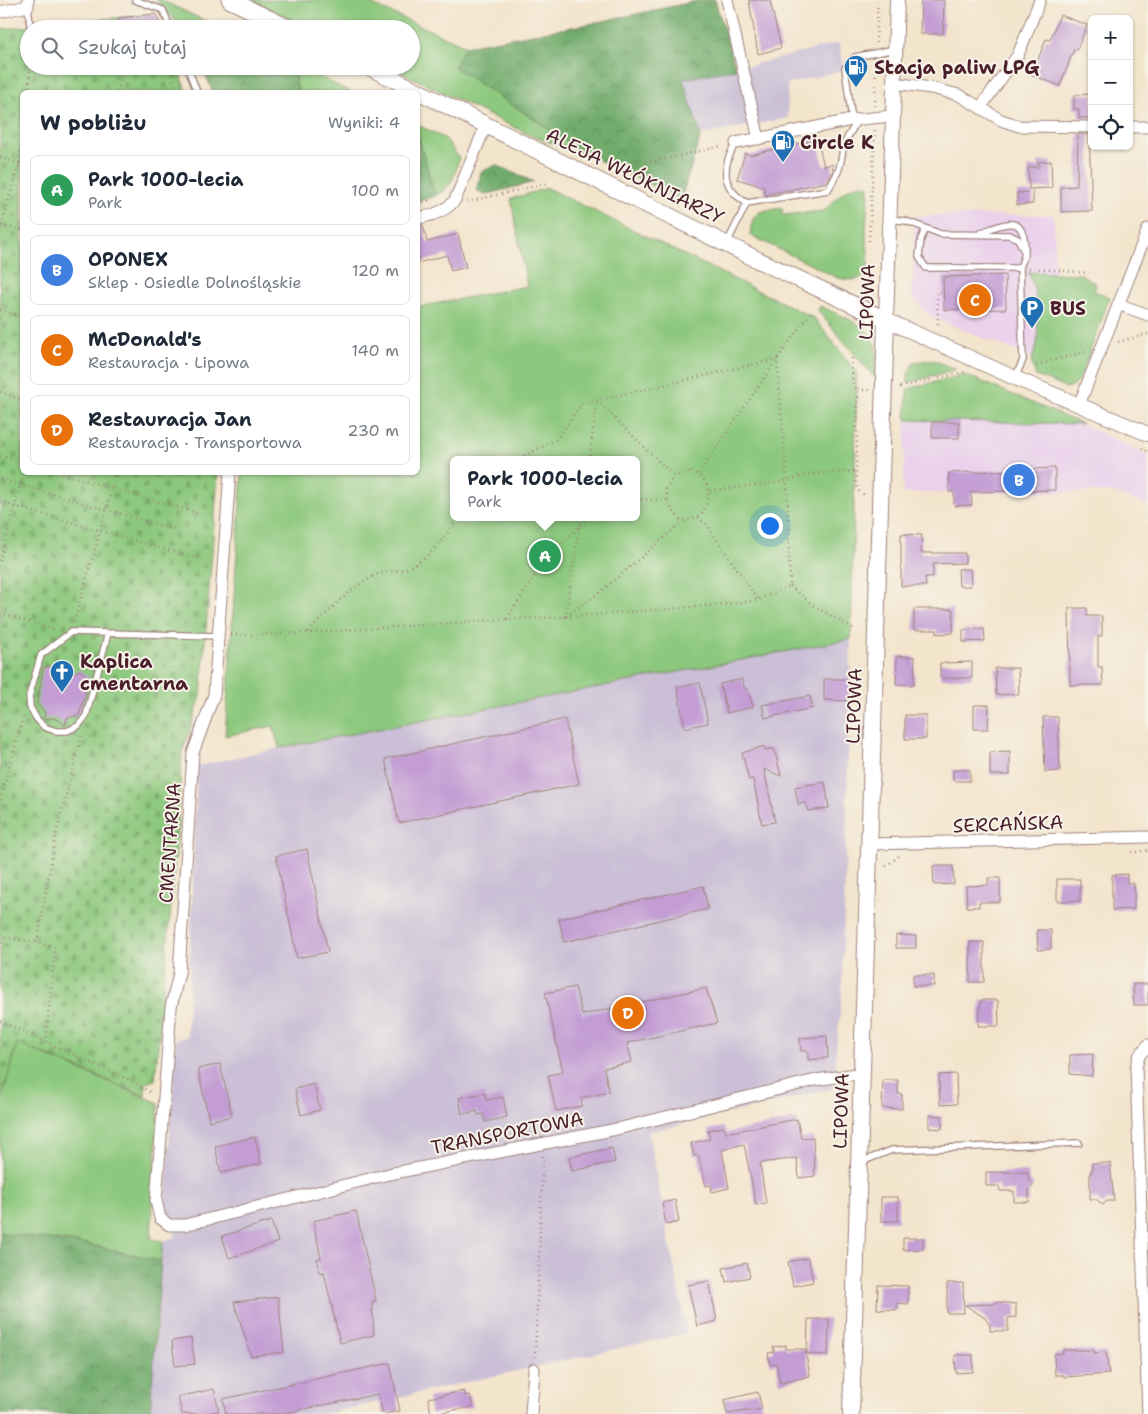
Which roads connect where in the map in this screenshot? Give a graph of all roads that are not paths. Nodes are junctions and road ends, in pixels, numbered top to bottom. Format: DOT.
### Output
graph roads {
  1 [pos="135,0"];
  2 [pos="727,0"];
  3 [pos="897,0"];
  4 [pos="1040,0"];
  5 [pos="240,2"];
  6 [pos="28,3"];
  7 [pos="0,12"];
  8 [pos="29,20"];
  9 [pos="167,20"];
  10 [pos="273,20"];
  11 [pos="895,49"];
  12 [pos="190,75"];
  13 [pos="385,75"];
  14 [pos="894,84"];
  15 [pos="196,90"];
  16 [pos="415,90"];
  17 [pos="420,92"];
  18 [pos="980,108"];
  19 [pos="892,116"];
  20 [pos="855,120"];
  21 [pos="486,125"];
  22 [pos="1088,126"];
  23 [pos="1133,127"];
  24 [pos="1148,127"];
  25 [pos="759,139"];
  26 [pos="736,143"];
  27 [pos="747,203"];
  28 [pos="420,218"];
  29 [pos="889,219"];
  30 [pos="1148,229"];
  31 [pos="925,230"];
  32 [pos="980,233"];
  33 [pos="727,244"];
  34 [pos="1024,253"];
  35 [pos="1020,268"];
  36 [pos="1118,304"];
  37 [pos="1148,315"];
  38 [pos="886,320"];
  39 [pos="1015,378"];
  40 [pos="1079,405"];
  41 [pos="1148,434"];
  42 [pos="230,475"];
  43 [pos="108,633"];
  44 [pos="220,636"];
  45 [pos="1148,837"];
  46 [pos="870,844"];
  47 [pos="1146,1047"];
  48 [pos="863,1073"];
  49 [pos="1079,1143"];
  50 [pos="860,1162"];
  51 [pos="160,1218"];
  52 [pos="534,1369"];
  53 [pos="531,1414"];
  54 [pos="851,1414"];
  55 [pos="1148,1414"];
  1 -- 9 [label="lane"];
  2 -- 25 [label="street"];
  3 -- 11 [label="street, LIPOWA"];
  4 -- 18 [label="street"];
  5 -- 10 [label="main road"];
  6 -- 7 [label="street"];
  6 -- 8 [label="lane"];
  11 -- 14 [label="street, LIPOWA"];
  11 -- 20 [label="lane"];
  12 -- 15 [label="lane"];
  13 -- 16 [label="main road, ALEJA WŁÓKNIARZY"];
  14 -- 18 [label="street"];
  14 -- 19 [label="street, LIPOWA"];
  17 -- 21 [label="main road, ALEJA WŁÓKNIARZY"];
  18 -- 22 [label="street"];
  19 -- 20 [label="street"];
  19 -- 29 [label="street, LIPOWA"];
  20 -- 25 [label="street"];
  20 -- 27 [label="lane"];
  21 -- 28 [label="street"];
  21 -- 33 [label="main road, ALEJA WŁÓKNIARZY"];
  23 -- 24 [label="street"];
  25 -- 26 [label="street"];
  26 -- 27 [label="lane"];
  27 -- 33 [label="lane"];
  29 -- 31 [label="lane"];
  29 -- 38 [label="street, LIPOWA"];
  30 -- 36 [label="street"];
  31 -- 32 [label="lane"];
  31 -- 35 [label="lane"];
  32 -- 34 [label="lane"];
  32 -- 34 [label="lane"];
  33 -- 38 [label="main road, ALEJA WŁÓKNIARZY"];
  34 -- 35 [label="lane"];
  35 -- 39 [label="lane"];
  36 -- 37 [label="street"];
  36 -- 40 [label="street"];
  38 -- 39 [label="street"];
  38 -- 46 [label="main road, LIPOWA"];
  39 -- 40 [label="street"];
  40 -- 41 [label="street"];
  42 -- 44 [label="street, CMENTARNA"];
  43 -- 43 [label="lane"];
  43 -- 44 [label="lane"];
  44 -- 51 [label="street, CMENTARNA"];
  45 -- 46 [label="street, SERCAŃSKA"];
  46 -- 48 [label="main road, LIPOWA"];
  47 -- 55 [label="street"];
  48 -- 50 [label="main road, LIPOWA"];
  48 -- 51 [label="street, TRANSPORTOWA"];
  49 -- 50 [label="lane"];
  50 -- 54 [label="main road, LIPOWA"];
  52 -- 53 [label="street"];
}
